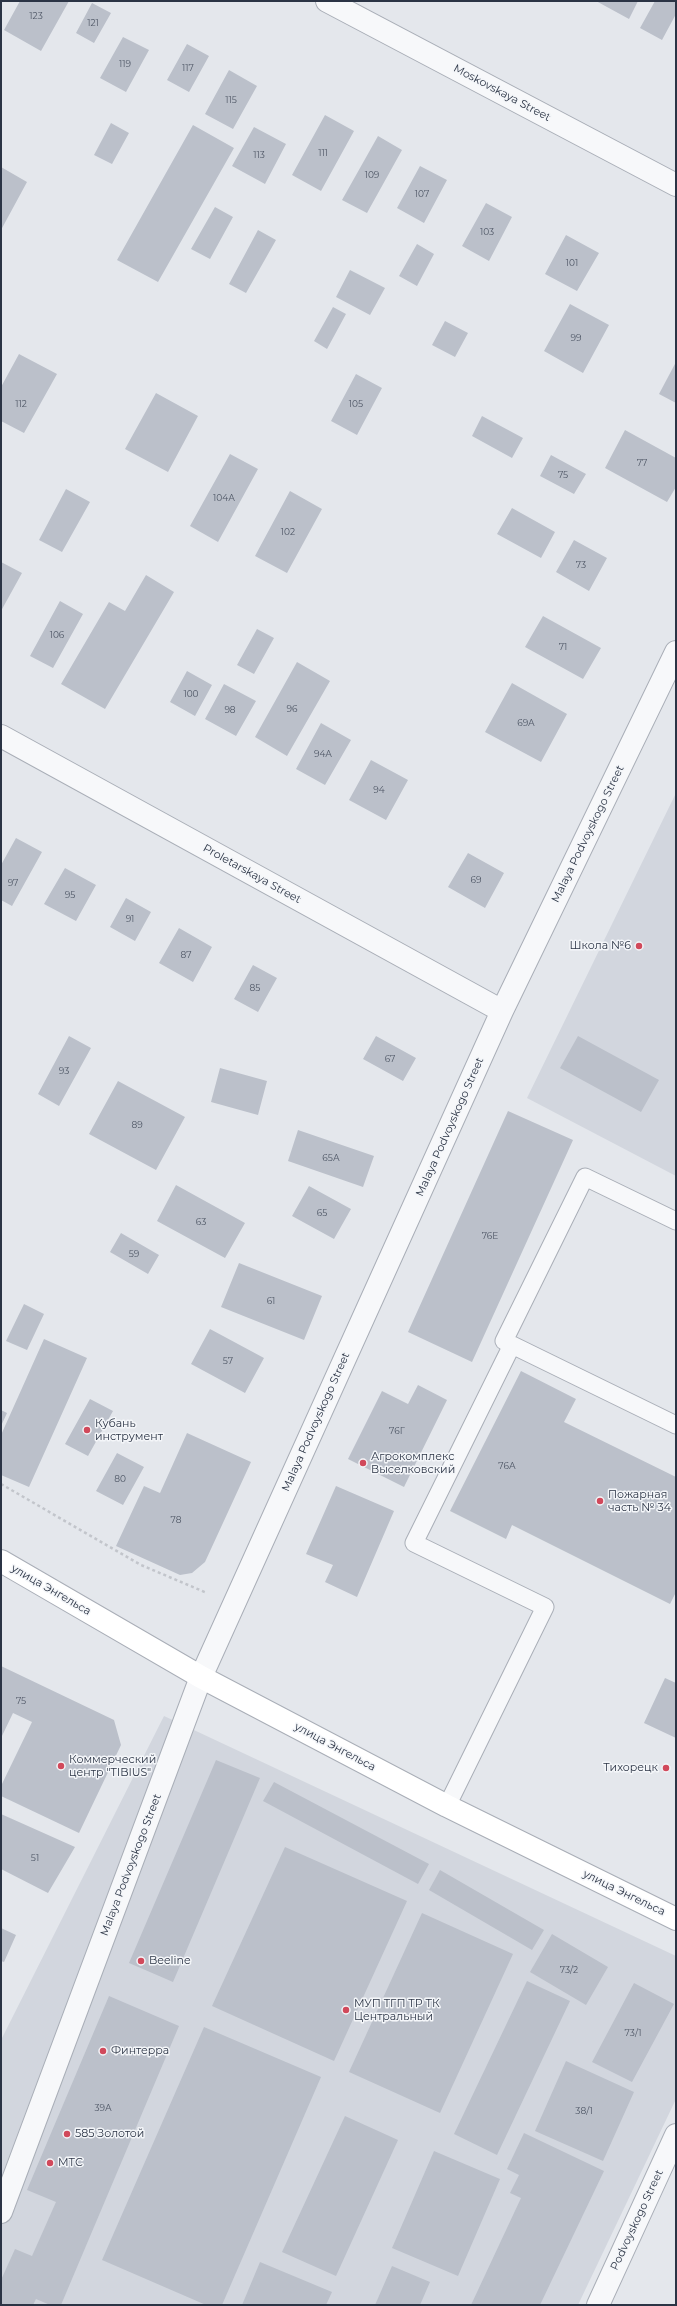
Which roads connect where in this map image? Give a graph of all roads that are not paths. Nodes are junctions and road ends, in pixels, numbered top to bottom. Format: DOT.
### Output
graph roads {
  1 [pos="327,1"];
  2 [pos="676,184"];
  3 [pos="676,652"];
  4 [pos="1,736"];
  5 [pos="502,1011"];
  6 [pos="676,1221"];
  7 [pos="512,1345"];
  8 [pos="676,1425"];
  9 [pos="1,1561"];
  10 [pos="201,1677"];
  11 [pos="447,1806"];
  12 [pos="676,1919"];
  13 [pos="676,2135"];
  14 [pos="2,2204"];
  15 [pos="598,2305"];
  1 -- 2 [label="street, Moskovskaya Street"];
  3 -- 5 [label="street, Malaya Podvoyskogo Street"];
  4 -- 5 [label="street, Proletarskaya Street"];
  5 -- 10 [label="street, Malaya Podvoyskogo Street"];
  6 -- 7 [label="lane"];
  7 -- 8 [label="lane"];
  7 -- 11 [label="lane"];
  9 -- 10 [label="main road, улица Энгельса"];
  10 -- 11 [label="main road, улица Энгельса"];
  10 -- 14 [label="street, Malaya Podvoyskogo Street"];
  11 -- 12 [label="main road, улица Энгельса"];
  13 -- 15 [label="street, Podvoyskogo Street"];
}
